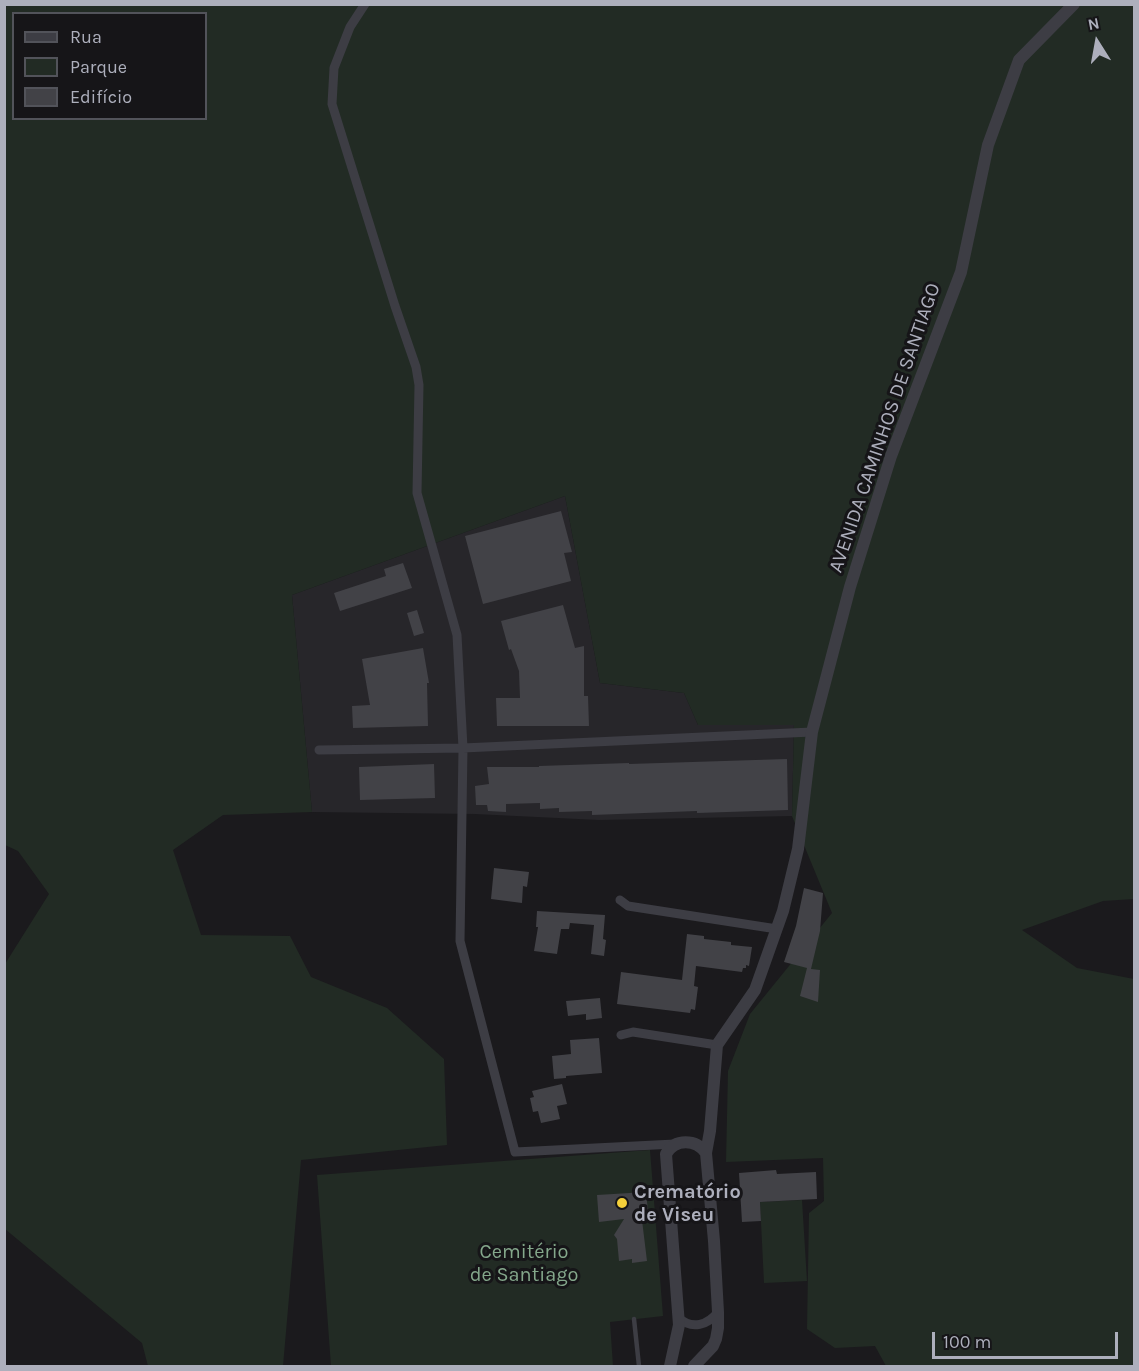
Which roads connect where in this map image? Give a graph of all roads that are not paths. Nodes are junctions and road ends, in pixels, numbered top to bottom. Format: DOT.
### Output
graph roads {
  1 [pos="365,4"];
  2 [pos="1074,4"];
  3 [pos="812,732"];
  4 [pos="463,748"];
  5 [pos="319,750"];
  6 [pos="620,900"];
  7 [pos="777,929"];
  8 [pos="621,1035"];
  9 [pos="717,1046"];
  10 [pos="675,1143"];
  11 [pos="706,1153"];
  12 [pos="718,1312"];
  13 [pos="679,1318"];
  14 [pos="634,1319"];
  15 [pos="639,1366"];
  16 [pos="670,1366"];
  17 [pos="694,1366"];
  1 -- 4 [label="street"];
  2 -- 3 [label="street, AVENIDA CAMINHOS DE SANTIAGO"];
  3 -- 4 [label="street"];
  3 -- 7 [label="street, AVENIDA CAMINHOS DE SANTIAGO"];
  4 -- 5 [label="street"];
  4 -- 10 [label="street"];
  6 -- 7 [label="street"];
  7 -- 9 [label="street, AVENIDA CAMINHOS DE SANTIAGO"];
  8 -- 9 [label="street"];
  9 -- 11 [label="street, AVENIDA CAMINHOS DE SANTIAGO"];
  10 -- 11 [label="street"];
  10 -- 13 [label="street"];
  11 -- 12 [label="street, AVENIDA CAMINHOS DE SANTIAGO"];
  12 -- 13 [label="street"];
  12 -- 17 [label="street, AVENIDA CAMINHOS DE SANTIAGO"];
  13 -- 16 [label="street"];
  14 -- 15 [label="lane"];
}
